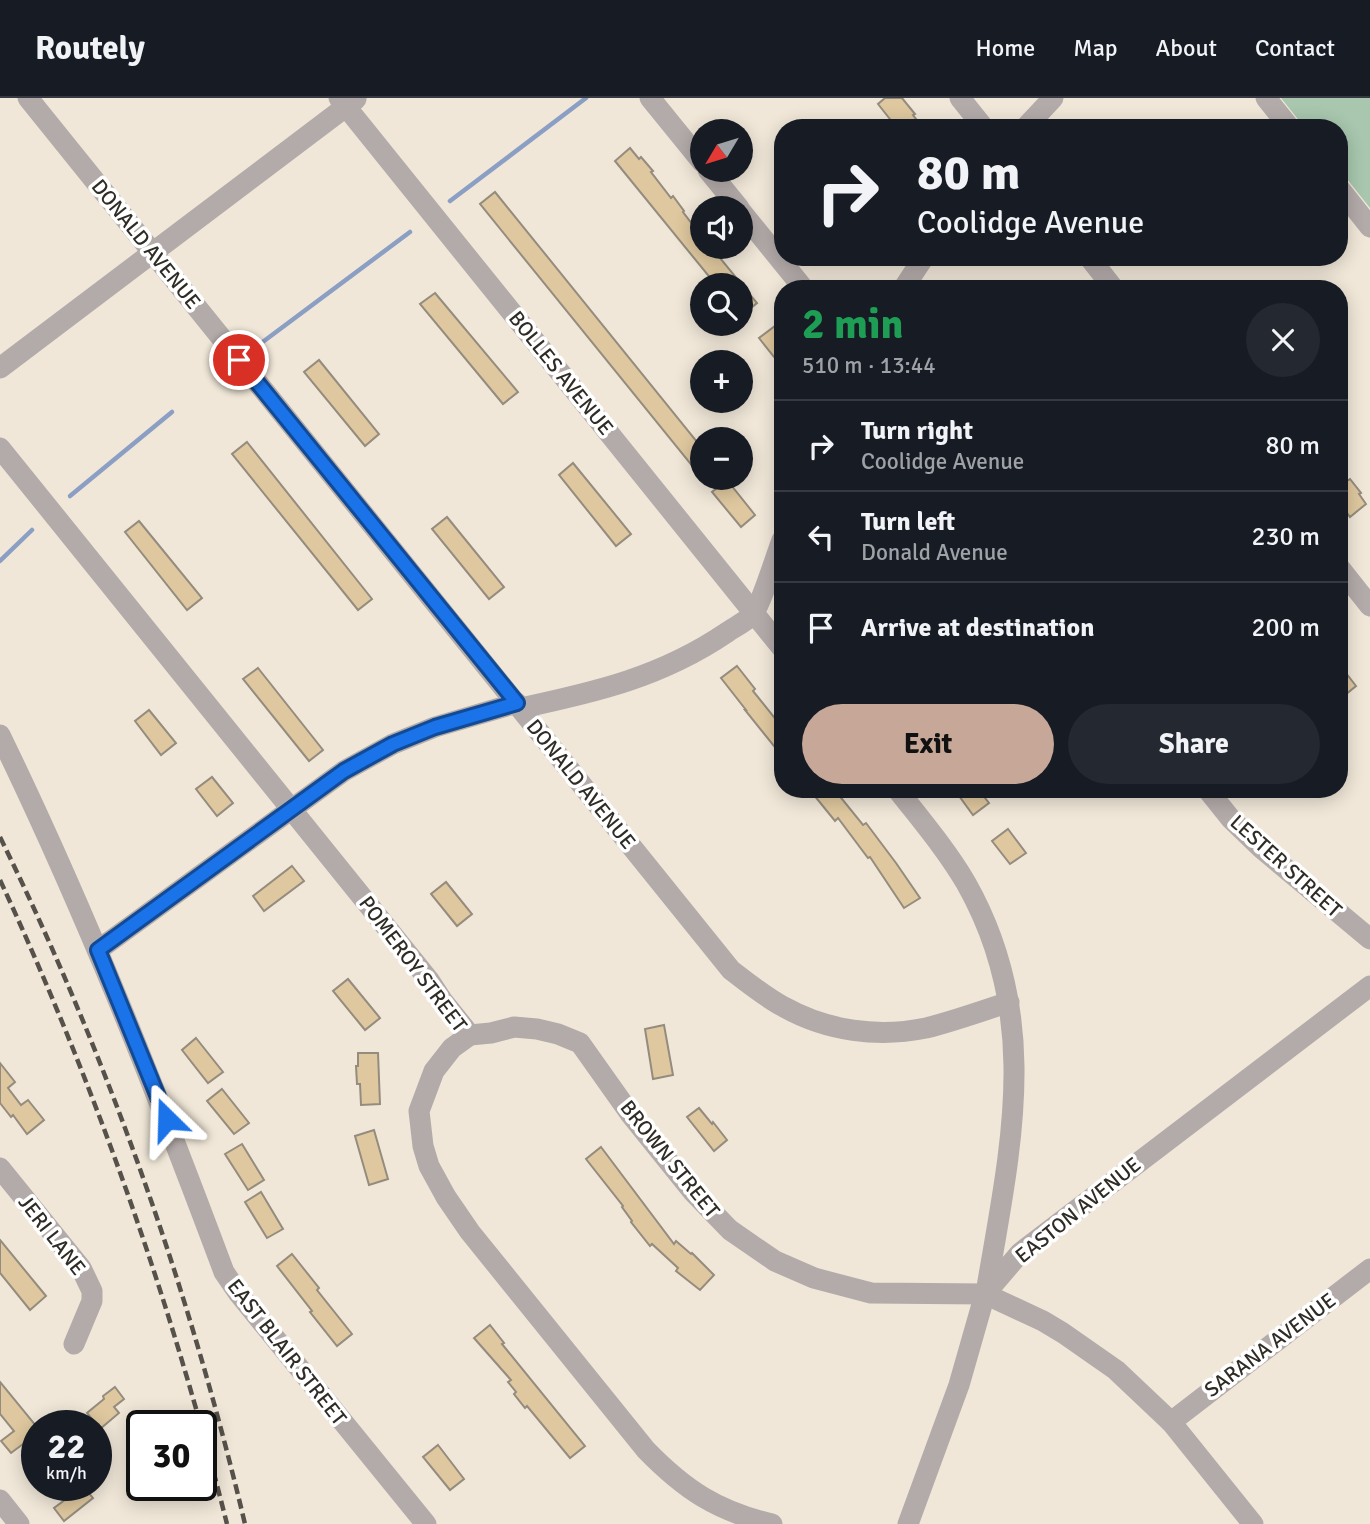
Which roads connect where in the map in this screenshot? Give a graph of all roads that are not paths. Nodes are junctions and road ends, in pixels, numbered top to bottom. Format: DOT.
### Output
graph roads {
  1 [pos="27,98"];
  2 [pos="650,98"];
  3 [pos="961,98"];
  4 [pos="1053,98"];
  5 [pos="1266,98"];
  6 [pos="347,101"];
  7 [pos="978,119"];
  8 [pos="1033,119"];
  9 [pos="1283,119"];
  10 [pos="690,147"];
  11 [pos="718,182"];
  12 [pos="729,196"];
  13 [pos="1348,199"];
  14 [pos="753,225"];
  15 [pos="1370,227"];
  16 [pos="774,252"];
  17 [pos="152,253"];
  18 [pos="786,266"];
  19 [pos="1096,266"];
  20 [pos="797,280"];
  21 [pos="1107,280"];
  22 [pos="0,368"];
  23 [pos="0,448"];
  24 [pos="774,561"];
  25 [pos="1348,578"];
  26 [pos="1370,606"];
  27 [pos="754,613"];
  28 [pos="774,638"];
  29 [pos="519,706"];
  30 [pos="0,735"];
  31 [pos="904,798"];
  32 [pos="1214,798"];
  33 [pos="290,808"];
  34 [pos="1370,939"];
  35 [pos="98,950"];
  36 [pos="1370,986"];
  37 [pos="1008,996"];
  38 [pos="470,1035"];
  39 [pos="0,1168"];
  40 [pos="1370,1269"];
  41 [pos="985,1294"];
  42 [pos="74,1344"];
  43 [pos="1171,1422"];
  44 [pos="0,1500"];
  45 [pos="19,1524"];
  46 [pos="426,1524"];
  47 [pos="772,1524"];
  48 [pos="908,1524"];
  49 [pos="1253,1524"];
  1 -- 17 [label="street, DONALD AVENUE"];
  2 -- 10 [label="street"];
  3 -- 7 [label="street"];
  4 -- 8 [label="street"];
  5 -- 9 [label="street"];
  6 -- 17 [label="street"];
  6 -- 27 [label="street, BOLLES AVENUE"];
  11 -- 12 [label="street"];
  13 -- 15 [label="street"];
  14 -- 16 [label="street"];
  17 -- 22 [label="street"];
  17 -- 29 [label="street, DONALD AVENUE"];
  18 -- 20 [label="street"];
  19 -- 21 [label="street"];
  23 -- 33 [label="street, POMEROY STREET"];
  24 -- 27 [label="street"];
  25 -- 26 [label="street"];
  27 -- 28 [label="street, BOLLES AVENUE"];
  27 -- 29 [label="street"];
  29 -- 33 [label="street"];
  29 -- 37 [label="street, DONALD AVENUE"];
  30 -- 35 [label="street, EAST BLAIR STREET"];
  31 -- 37 [label="street"];
  32 -- 34 [label="street, LESTER STREET"];
  33 -- 35 [label="street"];
  33 -- 38 [label="street, POMEROY STREET"];
  35 -- 46 [label="street, EAST BLAIR STREET"];
  36 -- 41 [label="street, EASTON AVENUE"];
  37 -- 41 [label="street"];
  38 -- 41 [label="street, BROWN STREET"];
  38 -- 47 [label="street, POMEROY STREET"];
  39 -- 42 [label="street, JERI LANE"];
  40 -- 43 [label="street, SARANA AVENUE"];
  41 -- 43 [label="street, BROWN STREET"];
  41 -- 48 [label="street, EASTON AVENUE"];
  43 -- 49 [label="street, BROWN STREET"];
  44 -- 45 [label="street"];
}
